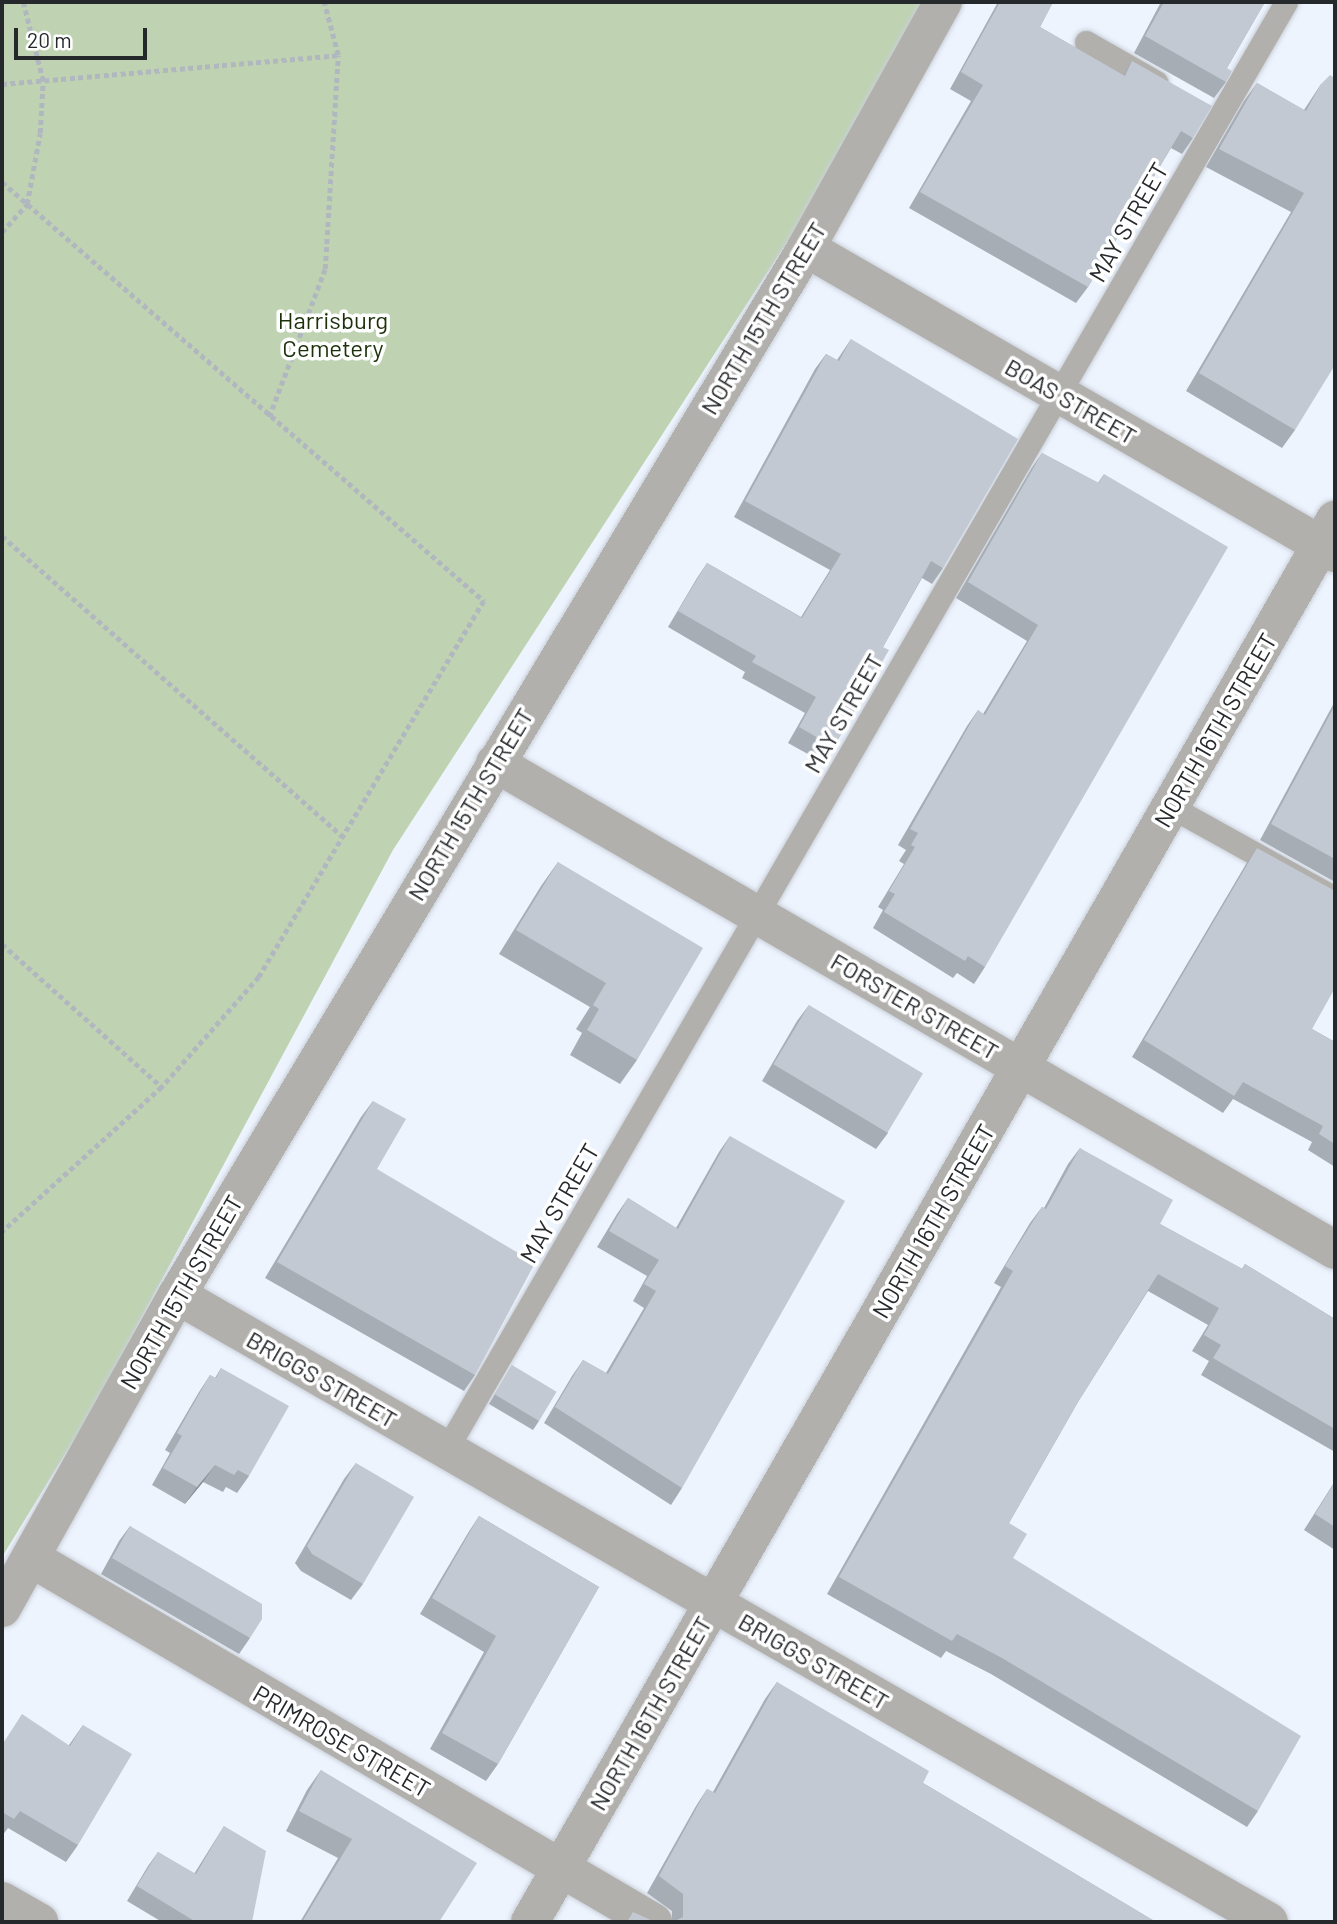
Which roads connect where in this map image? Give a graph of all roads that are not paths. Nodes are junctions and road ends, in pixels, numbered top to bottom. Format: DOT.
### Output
graph roads {
  1 [pos="943,2"];
  2 [pos="1286,2"];
  3 [pos="1086,42"];
  4 [pos="1171,90"];
  5 [pos="1195,103"];
  6 [pos="1219,117"];
  7 [pos="806,248"];
  8 [pos="1058,394"];
  9 [pos="1331,540"];
  10 [pos="495,763"];
  11 [pos="1171,807"];
  12 [pos="1335,898"];
  13 [pos="757,915"];
  14 [pos="1021,1068"];
  15 [pos="1335,1250"];
  16 [pos="177,1295"];
  17 [pos="446,1450"];
  18 [pos="31,1558"];
  19 [pos="714,1603"];
  20 [pos="2,1608"];
  21 [pos="561,1869"];
  22 [pos="2,1901"];
  23 [pos="39,1922"];
  24 [pos="530,1922"];
  25 [pos="653,1922"];
  26 [pos="1269,1922"];
  1 -- 7 [label="street, NORTH 15TH STREET"];
  2 -- 6 [label="lane, MAY STREET"];
  3 -- 4 [label="lane"];
  5 -- 6 [label="lane"];
  6 -- 8 [label="lane, MAY STREET"];
  7 -- 8 [label="street, BOAS STREET"];
  7 -- 10 [label="street, NORTH 15TH STREET"];
  8 -- 9 [label="street, BOAS STREET"];
  8 -- 13 [label="lane, MAY STREET"];
  9 -- 11 [label="street, NORTH 16TH STREET"];
  10 -- 13 [label="street, FORSTER STREET"];
  10 -- 16 [label="street, NORTH 15TH STREET"];
  11 -- 12 [label="lane"];
  11 -- 14 [label="street, NORTH 16TH STREET"];
  13 -- 14 [label="street, FORSTER STREET"];
  13 -- 17 [label="lane, MAY STREET"];
  14 -- 15 [label="street, FORSTER STREET"];
  14 -- 19 [label="street, NORTH 16TH STREET"];
  16 -- 17 [label="street, BRIGGS STREET"];
  16 -- 18 [label="street, NORTH 15TH STREET"];
  17 -- 19 [label="street, BRIGGS STREET"];
  18 -- 20 [label="street, NORTH 15TH STREET"];
  18 -- 21 [label="street, PRIMROSE STREET"];
  19 -- 21 [label="street, NORTH 16TH STREET"];
  19 -- 26 [label="street, BRIGGS STREET"];
  21 -- 24 [label="street, NORTH 16TH STREET"];
  21 -- 25 [label="street, PRIMROSE STREET"];
  22 -- 23 [label="street"];
}
